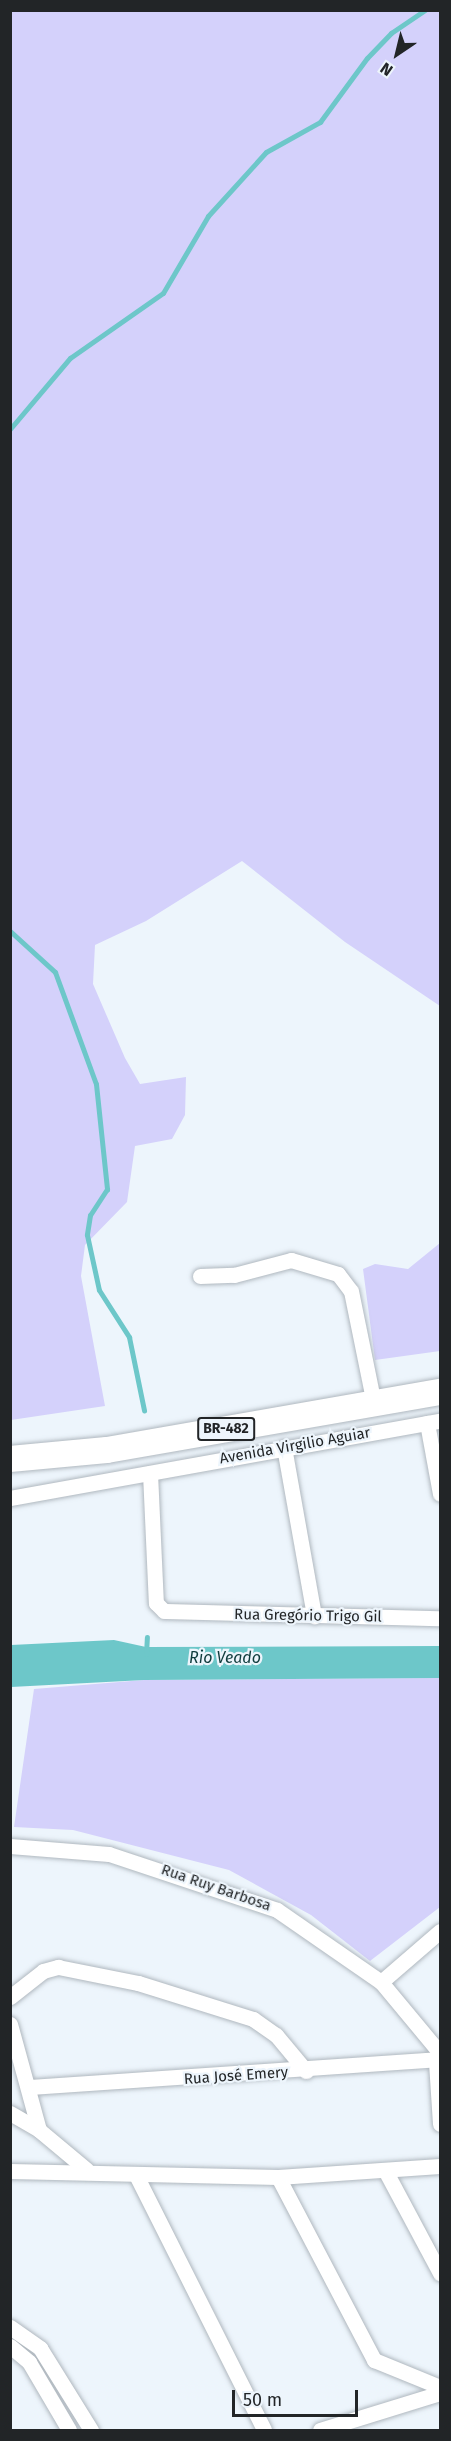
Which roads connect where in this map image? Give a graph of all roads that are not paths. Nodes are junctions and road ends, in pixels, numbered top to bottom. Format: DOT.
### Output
graph roads {
  1 [pos="200,1276"];
  2 [pos="441,1392"];
  3 [pos="374,1404"];
  4 [pos="434,1422"];
  5 [pos="284,1447"];
  6 [pos="10,1459"];
  7 [pos="150,1473"];
  8 [pos="441,1494"];
  9 [pos="10,1498"];
  10 [pos="314,1616"];
  11 [pos="441,1618"];
  12 [pos="10,1846"];
  13 [pos="441,1931"];
  14 [pos="381,1982"];
  15 [pos="10,1997"];
  16 [pos="10,2024"];
  17 [pos="439,2058"];
  18 [pos="306,2072"];
  19 [pos="30,2087"];
  20 [pos="10,2113"];
  21 [pos="441,2124"];
  22 [pos="39,2130"];
  23 [pos="441,2166"];
  24 [pos="87,2169"];
  25 [pos="10,2171"];
  26 [pos="386,2172"];
  27 [pos="136,2175"];
  28 [pos="278,2177"];
  29 [pos="441,2273"];
  30 [pos="10,2327"];
  31 [pos="10,2346"];
  32 [pos="441,2387"];
  33 [pos="441,2392"];
  34 [pos="69,2430"];
  35 [pos="91,2430"];
  36 [pos="264,2430"];
  37 [pos="320,2430"];
  1 -- 3 [label="street"];
  2 -- 3 [label="highway, BR-482"];
  3 -- 6 [label="highway, BR-482"];
  4 -- 5 [label="street, Avenida Virgilio Aguiar"];
  4 -- 8 [label="street"];
  5 -- 7 [label="street, Avenida Virgilio Aguiar"];
  5 -- 10 [label="street"];
  7 -- 9 [label="street, Avenida Virgilio Aguiar"];
  7 -- 10 [label="street, Rua Gregório Trigo Gil"];
  10 -- 11 [label="street, Rua Gregório Trigo Gil"];
  12 -- 14 [label="street, Rua Ruy Barbosa"];
  13 -- 14 [label="street"];
  14 -- 17 [label="street, Rua Ruy Barbosa"];
  15 -- 18 [label="street"];
  16 -- 19 [label="street"];
  17 -- 18 [label="street, Rua José Emery"];
  17 -- 21 [label="street"];
  18 -- 19 [label="street, Rua José Emery"];
  19 -- 22 [label="street"];
  20 -- 22 [label="street"];
  22 -- 24 [label="street"];
  23 -- 26 [label="street"];
  24 -- 25 [label="street"];
  24 -- 27 [label="street"];
  26 -- 28 [label="street"];
  26 -- 29 [label="street"];
  27 -- 28 [label="street"];
  27 -- 36 [label="street"];
  28 -- 32 [label="street"];
  30 -- 35 [label="street"];
  31 -- 34 [label="street"];
  33 -- 37 [label="street"];
}
